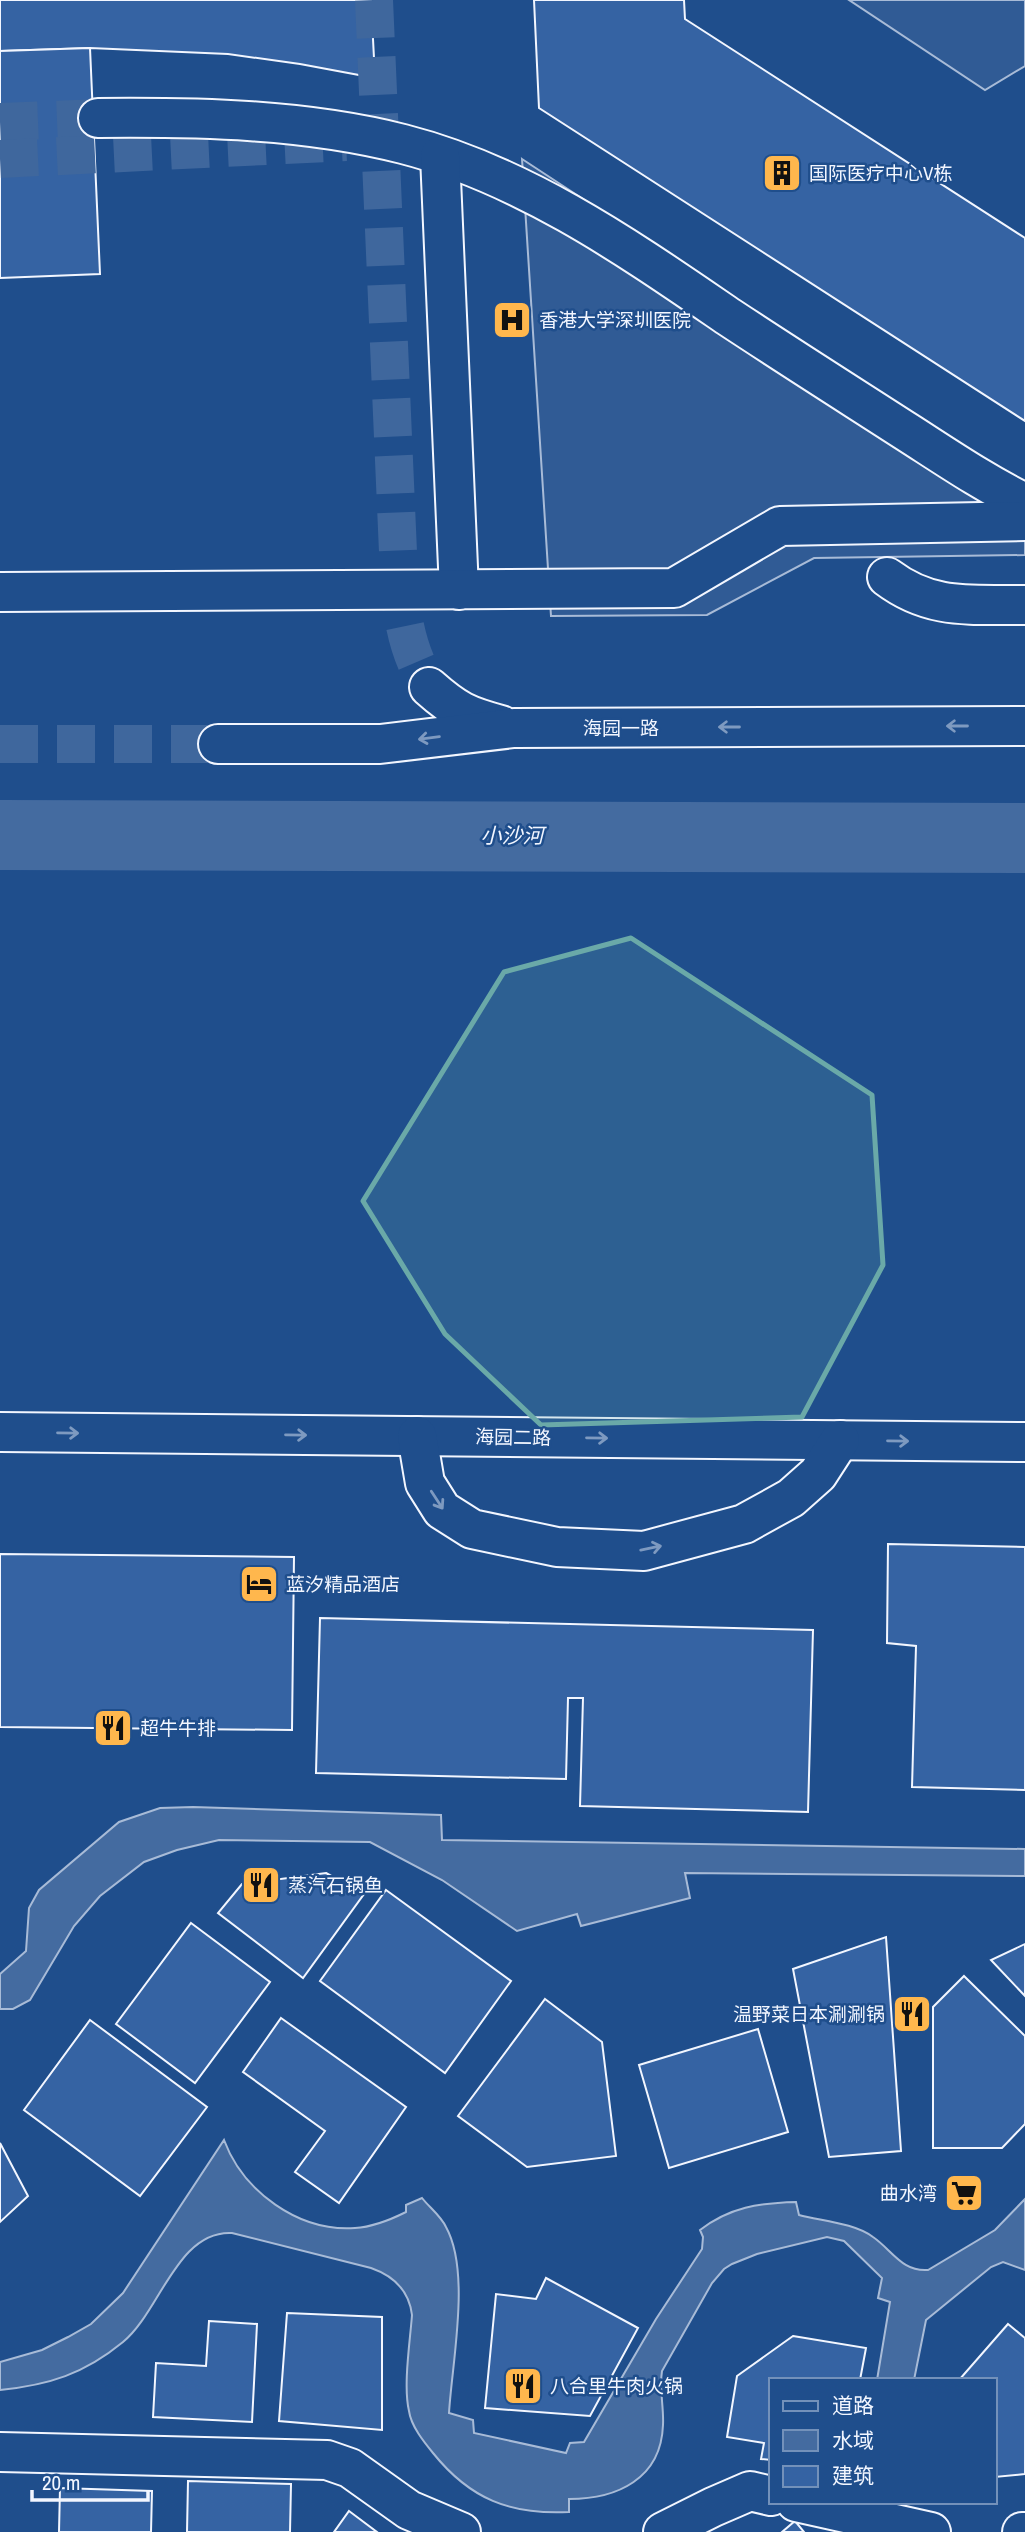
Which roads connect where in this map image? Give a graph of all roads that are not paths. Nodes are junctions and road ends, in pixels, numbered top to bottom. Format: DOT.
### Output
graph roads {
  1 [pos="98,118"];
  2 [pos="440,156"];
  3 [pos="1025,503"];
  4 [pos="1025,521"];
  5 [pos="887,577"];
  6 [pos="458,590"];
  7 [pos="0,592"];
  8 [pos="1025,604"];
  9 [pos="429,687"];
  10 [pos="1025,726"];
  11 [pos="514,728"];
  12 [pos="218,744"];
  13 [pos="0,1433"];
  14 [pos="417,1436"];
  15 [pos="840,1440"];
  16 [pos="1025,1442"];
  17 [pos="0,2452"];
  18 [pos="769,2496"];
  19 [pos="804,2504"];
  20 [pos="461,2532"];
  21 [pos="663,2532"];
  22 [pos="931,2532"];
  1 -- 2 [label="street"];
  2 -- 3 [label="street"];
  2 -- 6 [label="street"];
  4 -- 6 [label="street"];
  5 -- 8 [label="street"];
  6 -- 7 [label="street"];
  9 -- 11 [label="street"];
  10 -- 11 [label="street, 海园一路, one-way"];
  11 -- 12 [label="street, 海园一路, one-way"];
  13 -- 14 [label="street, 海园二路, one-way"];
  14 -- 15 [label="street, 海园二路, one-way"];
  14 -- 15 [label="street, one-way"];
  15 -- 16 [label="street, 海园二路, one-way"];
  17 -- 20 [label="street"];
  18 -- 21 [label="street"];
  19 -- 22 [label="street"];
}
